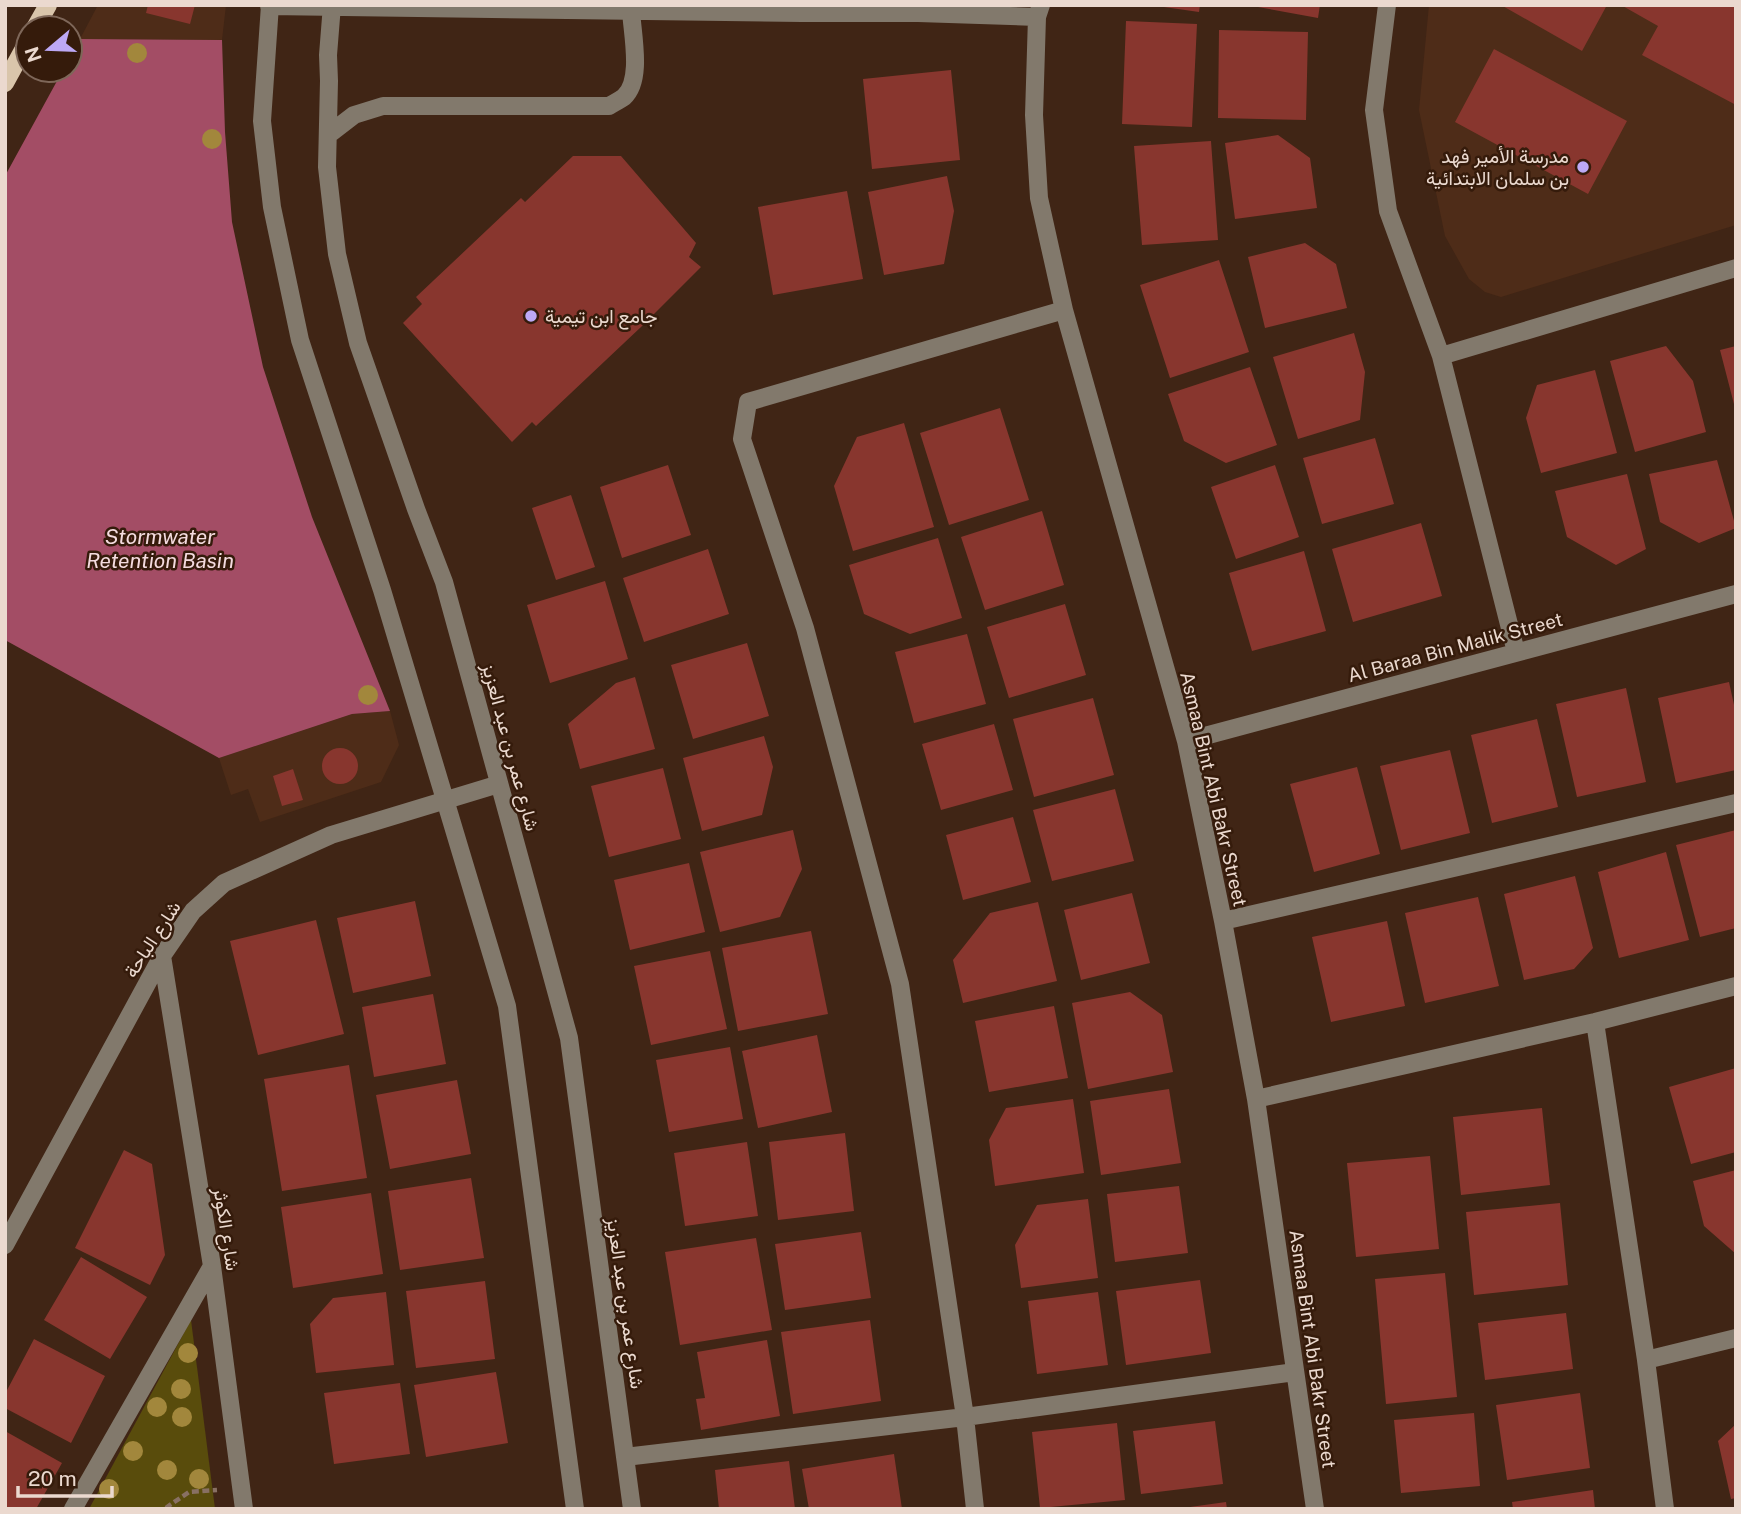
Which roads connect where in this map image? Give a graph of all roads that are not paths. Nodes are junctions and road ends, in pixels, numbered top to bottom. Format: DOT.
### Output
graph roads {
  1 [pos="1387,5"];
  2 [pos="270,6"];
  3 [pos="332,6"];
  4 [pos="689,8"];
  5 [pos="631,10"];
  6 [pos="1039,11"];
  7 [pos="14,67"];
  8 [pos="5,83"];
  9 [pos="328,135"];
  10 [pos="1736,268"];
  11 [pos="1064,310"];
  12 [pos="1441,356"];
  13 [pos="1736,594"];
  14 [pos="1516,652"];
  15 [pos="1186,741"];
  16 [pos="499,784"];
  17 [pos="445,800"];
  18 [pos="1736,803"];
  19 [pos="1223,922"];
  20 [pos="162,956"];
  21 [pos="1736,986"];
  22 [pos="1595,1022"];
  23 [pos="1256,1099"];
  24 [pos="5,1245"];
  25 [pos="212,1266"];
  26 [pos="1736,1338"];
  27 [pos="1646,1360"];
  28 [pos="1295,1372"];
  29 [pos="965,1417"];
  30 [pos="625,1457"];
  31 [pos="74,1509"];
  32 [pos="244,1509"];
  33 [pos="575,1509"];
  34 [pos="632,1509"];
  35 [pos="975,1509"];
  36 [pos="1315,1509"];
  37 [pos="1665,1509"];
  1 -- 12 [label="street"];
  2 -- 3 [label="street"];
  2 -- 17 [label="street"];
  3 -- 5 [label="street"];
  3 -- 9 [label="street, شارع عمر بن عبد العزيز"];
  4 -- 5 [label="street"];
  4 -- 6 [label="street"];
  5 -- 9 [label="street"];
  6 -- 11 [label="street, Asmaa Bint Abi Bakr Street"];
  7 -- 8 [label="main road"];
  9 -- 16 [label="street, شارع عمر بن عبد العزيز"];
  10 -- 12 [label="street"];
  11 -- 15 [label="street, Asmaa Bint Abi Bakr Street"];
  11 -- 29 [label="street"];
  12 -- 14 [label="street"];
  13 -- 14 [label="street, Al Baraa Bin Malik Street"];
  14 -- 15 [label="street, Al Baraa Bin Malik Street"];
  15 -- 19 [label="street, Asmaa Bint Abi Bakr Street"];
  16 -- 17 [label="street, شارع الباحة"];
  16 -- 30 [label="street, شارع عمر بن عبد العزيز"];
  17 -- 20 [label="street, شارع الباحة"];
  17 -- 33 [label="street"];
  18 -- 19 [label="street"];
  19 -- 23 [label="street, Asmaa Bint Abi Bakr Street"];
  20 -- 24 [label="street, شارع الباحة"];
  20 -- 25 [label="street, شارع الكوثر"];
  21 -- 22 [label="street"];
  22 -- 23 [label="street"];
  22 -- 27 [label="street"];
  23 -- 28 [label="street, Asmaa Bint Abi Bakr Street"];
  25 -- 31 [label="street"];
  25 -- 32 [label="street, شارع الكوثر"];
  26 -- 27 [label="street"];
  27 -- 37 [label="street"];
  28 -- 29 [label="street"];
  28 -- 36 [label="street, Asmaa Bint Abi Bakr Street"];
  29 -- 30 [label="street"];
  29 -- 35 [label="street"];
  30 -- 34 [label="street, شارع عمر بن عبد العزيز"];
}
